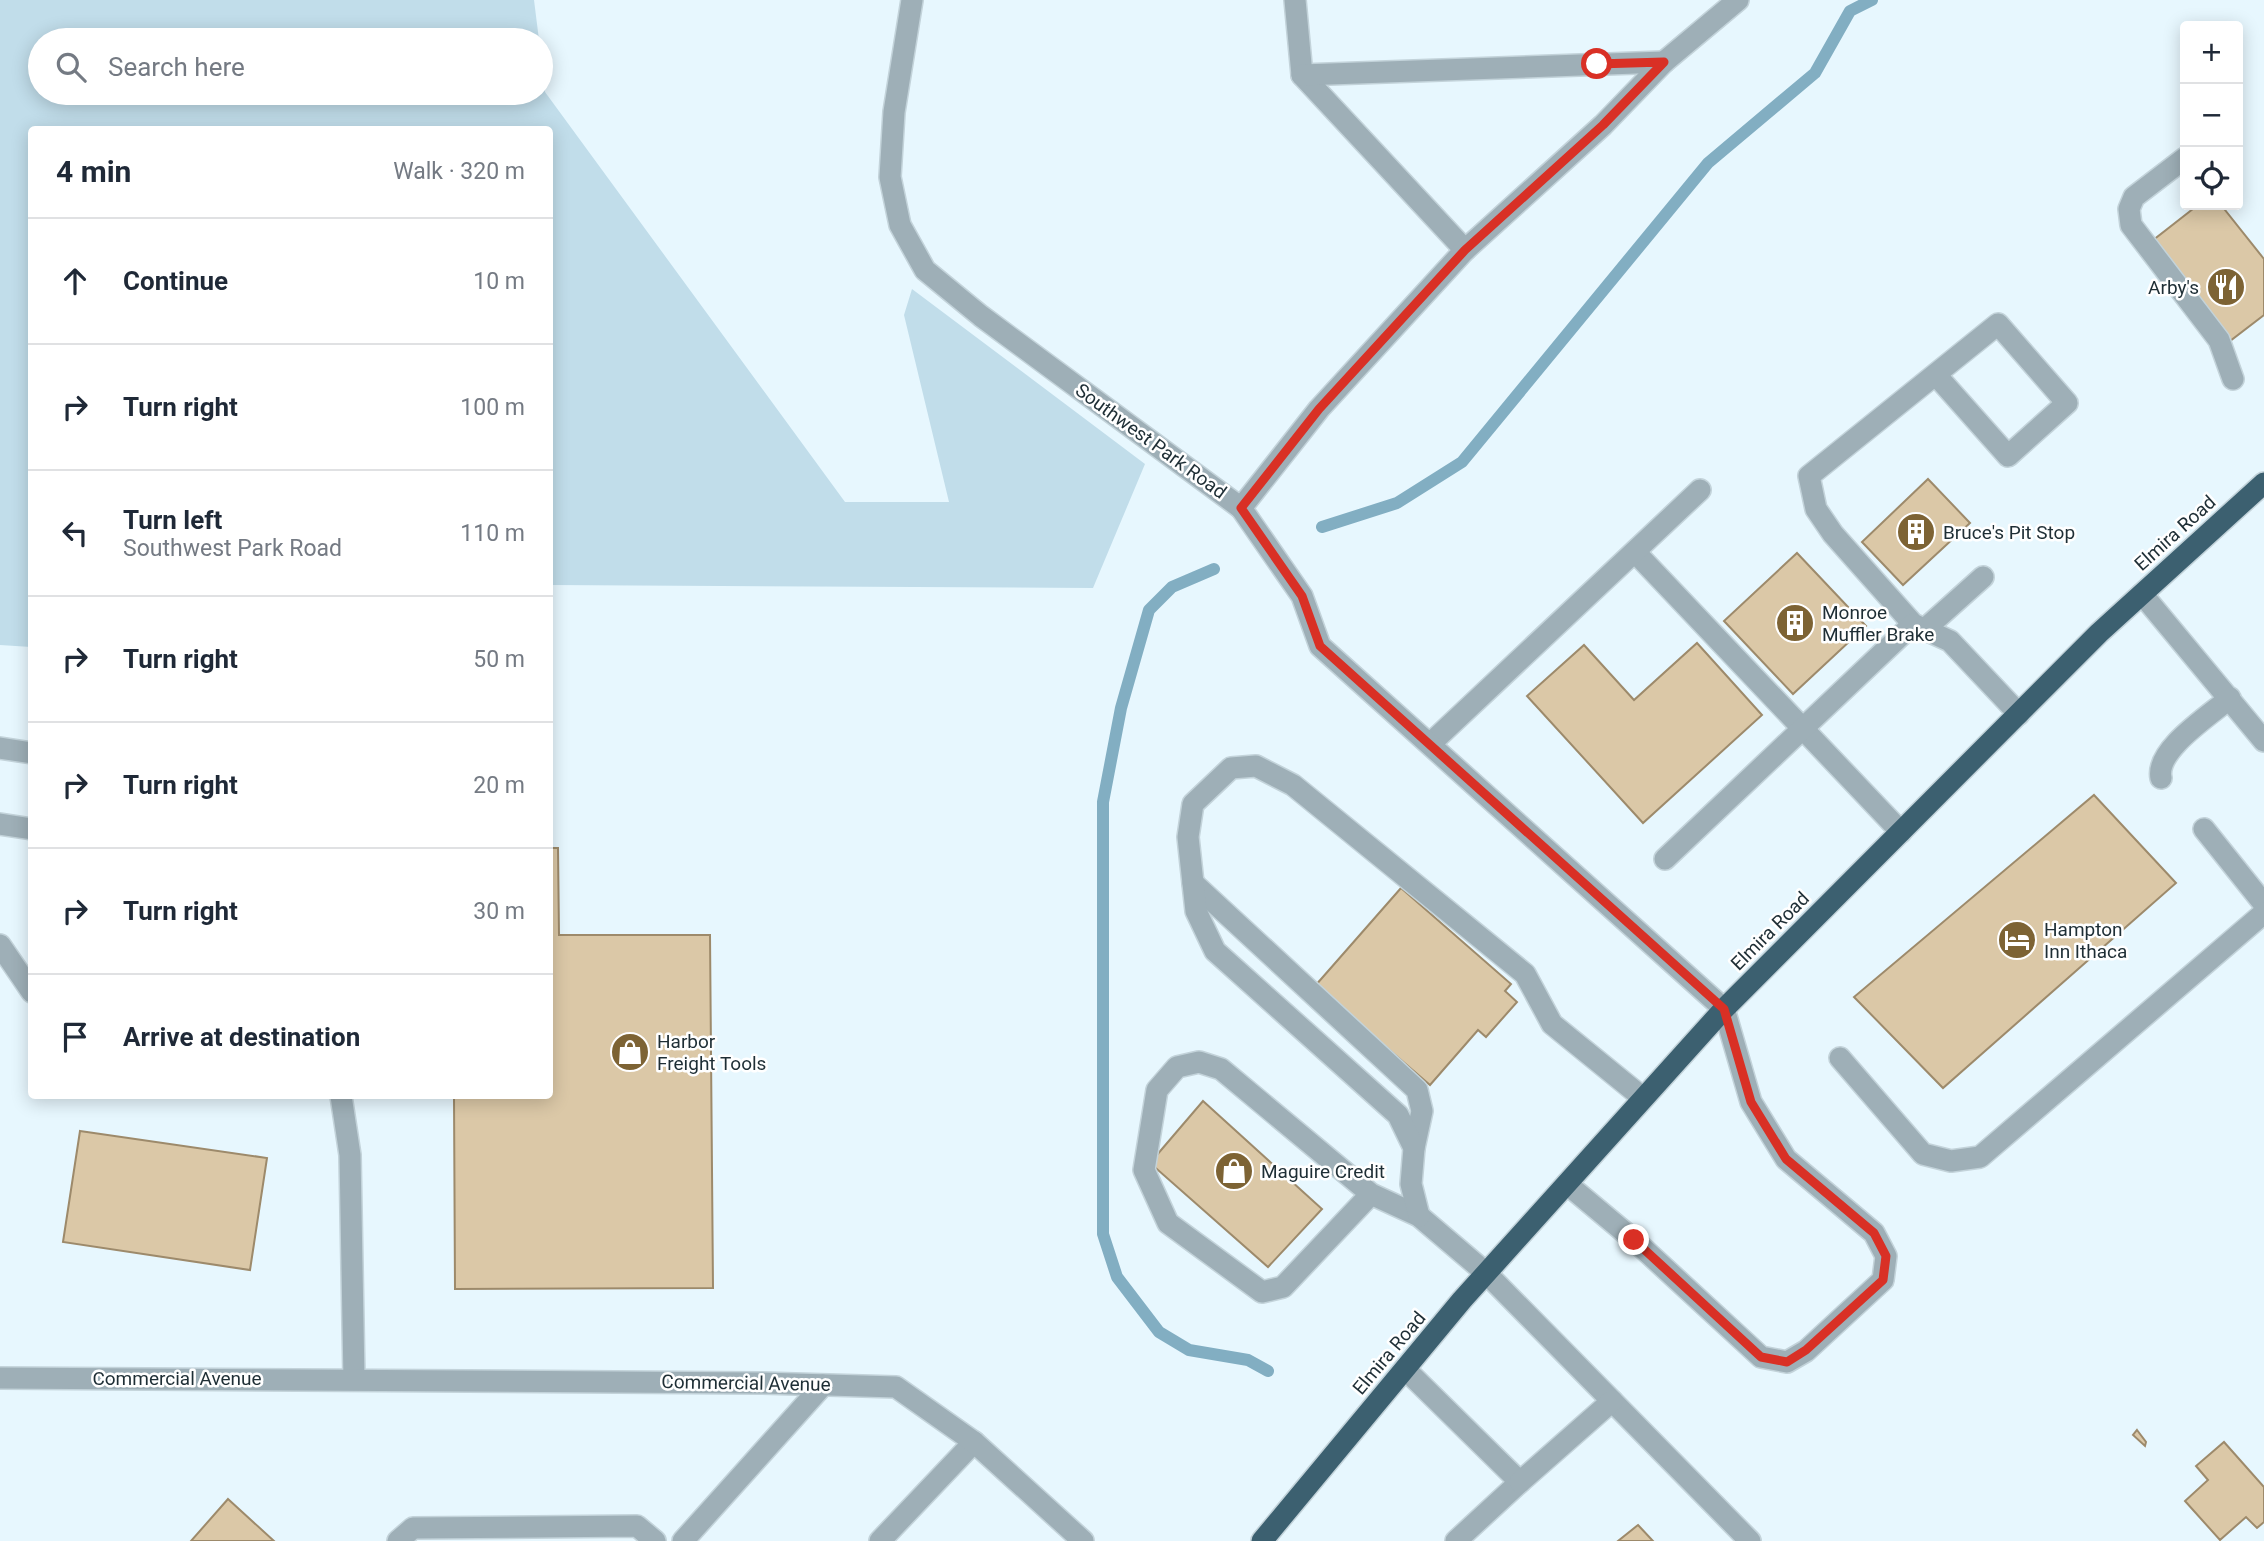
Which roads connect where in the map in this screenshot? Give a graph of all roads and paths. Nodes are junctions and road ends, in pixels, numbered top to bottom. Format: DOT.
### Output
graph roads {
  1 [pos="912,0"];
  2 [pos="1295,0"];
  3 [pos="1738,0"];
  4 [pos="1664,62"];
  5 [pos="1303,75"];
  6 [pos="2180,162"];
  7 [pos="1465,250"];
  8 [pos="1936,375"];
  9 [pos="2233,379"];
  10 [pos="2264,483"];
  11 [pos="1700,490"];
  12 [pos="1241,508"];
  13 [pos="1635,552"];
  14 [pos="1983,577"];
  15 [pos="2142,594"];
  16 [pos="1919,626"];
  17 [pos="2230,698"];
  18 [pos="2019,714"];
  19 [pos="1803,728"];
  20 [pos="2264,741"];
  21 [pos="1430,744"];
  22 [pos="0,748"];
  23 [pos="28,752"];
  24 [pos="2161,778"];
  25 [pos="0,824"];
  26 [pos="28,828"];
  27 [pos="2204,830"];
  28 [pos="1901,832"];
  29 [pos="1665,859"];
  30 [pos="1193,883"];
  31 [pos="2264,904"];
  32 [pos="2264,913"];
  33 [pos="0,945"];
  34 [pos="28,986"];
  35 [pos="1724,1009"];
  36 [pos="1840,1058"];
  37 [pos="1643,1098"];
  38 [pos="341,1099"];
  39 [pos="1414,1148"];
  40 [pos="1567,1184"];
  41 [pos="1371,1194"];
  42 [pos="1419,1216"];
  43 [pos="1486,1273"];
  44 [pos="1405,1369"];
  45 [pos="0,1378"];
  46 [pos="354,1379"];
  47 [pos="823,1385"];
  48 [pos="1612,1401"];
  49 [pos="974,1442"];
  50 [pos="1520,1482"];
  51 [pos="398,1541"];
  52 [pos="655,1541"];
  53 [pos="683,1541"];
  54 [pos="880,1541"];
  55 [pos="1083,1541"];
  56 [pos="1262,1541"];
  57 [pos="1456,1541"];
  58 [pos="1750,1541"];
  1 -- 12 [label="street, Southwest Park Road"];
  2 -- 5 [label="street"];
  3 -- 4 [label="street"];
  4 -- 5 [label="street"];
  4 -- 7 [label="street"];
  5 -- 7 [label="street"];
  6 -- 9 [label="street"];
  7 -- 12 [label="street"];
  8 -- 8 [label="street"];
  8 -- 16 [label="street"];
  10 -- 15 [label="highway, Elmira Road"];
  11 -- 13 [label="street"];
  12 -- 21 [label="street, Southwest Park Road"];
  13 -- 19 [label="street"];
  13 -- 21 [label="street"];
  14 -- 16 [label="street"];
  15 -- 17 [label="street"];
  15 -- 18 [label="highway, Elmira Road"];
  16 -- 18 [label="street"];
  16 -- 19 [label="street"];
  17 -- 20 [label="street"];
  17 -- 24 [label="street"];
  18 -- 28 [label="highway, Elmira Road"];
  19 -- 28 [label="street"];
  19 -- 29 [label="street"];
  21 -- 35 [label="street, Southwest Park Road"];
  22 -- 23 [label="street"];
  25 -- 26 [label="street"];
  27 -- 31 [label="street"];
  28 -- 35 [label="highway, Elmira Road"];
  30 -- 37 [label="street"];
  30 -- 39 [label="street"];
  30 -- 39 [label="street"];
  32 -- 36 [label="street"];
  33 -- 34 [label="street"];
  35 -- 37 [label="highway, Elmira Road"];
  35 -- 40 [label="street"];
  37 -- 40 [label="highway, Elmira Road"];
  38 -- 46 [label="street"];
  39 -- 42 [label="street"];
  40 -- 43 [label="highway, Elmira Road"];
  41 -- 41 [label="street"];
  41 -- 42 [label="street"];
  42 -- 43 [label="street"];
  43 -- 44 [label="highway, Elmira Road"];
  43 -- 48 [label="street"];
  44 -- 50 [label="street"];
  44 -- 56 [label="highway, Elmira Road"];
  45 -- 46 [label="street, Commercial Avenue"];
  46 -- 47 [label="street, Commercial Avenue"];
  47 -- 49 [label="street, Commercial Avenue"];
  47 -- 53 [label="street"];
  48 -- 50 [label="street"];
  48 -- 58 [label="street"];
  49 -- 54 [label="street"];
  49 -- 55 [label="street, Commercial Avenue"];
  50 -- 57 [label="street"];
  51 -- 52 [label="street"];
}
